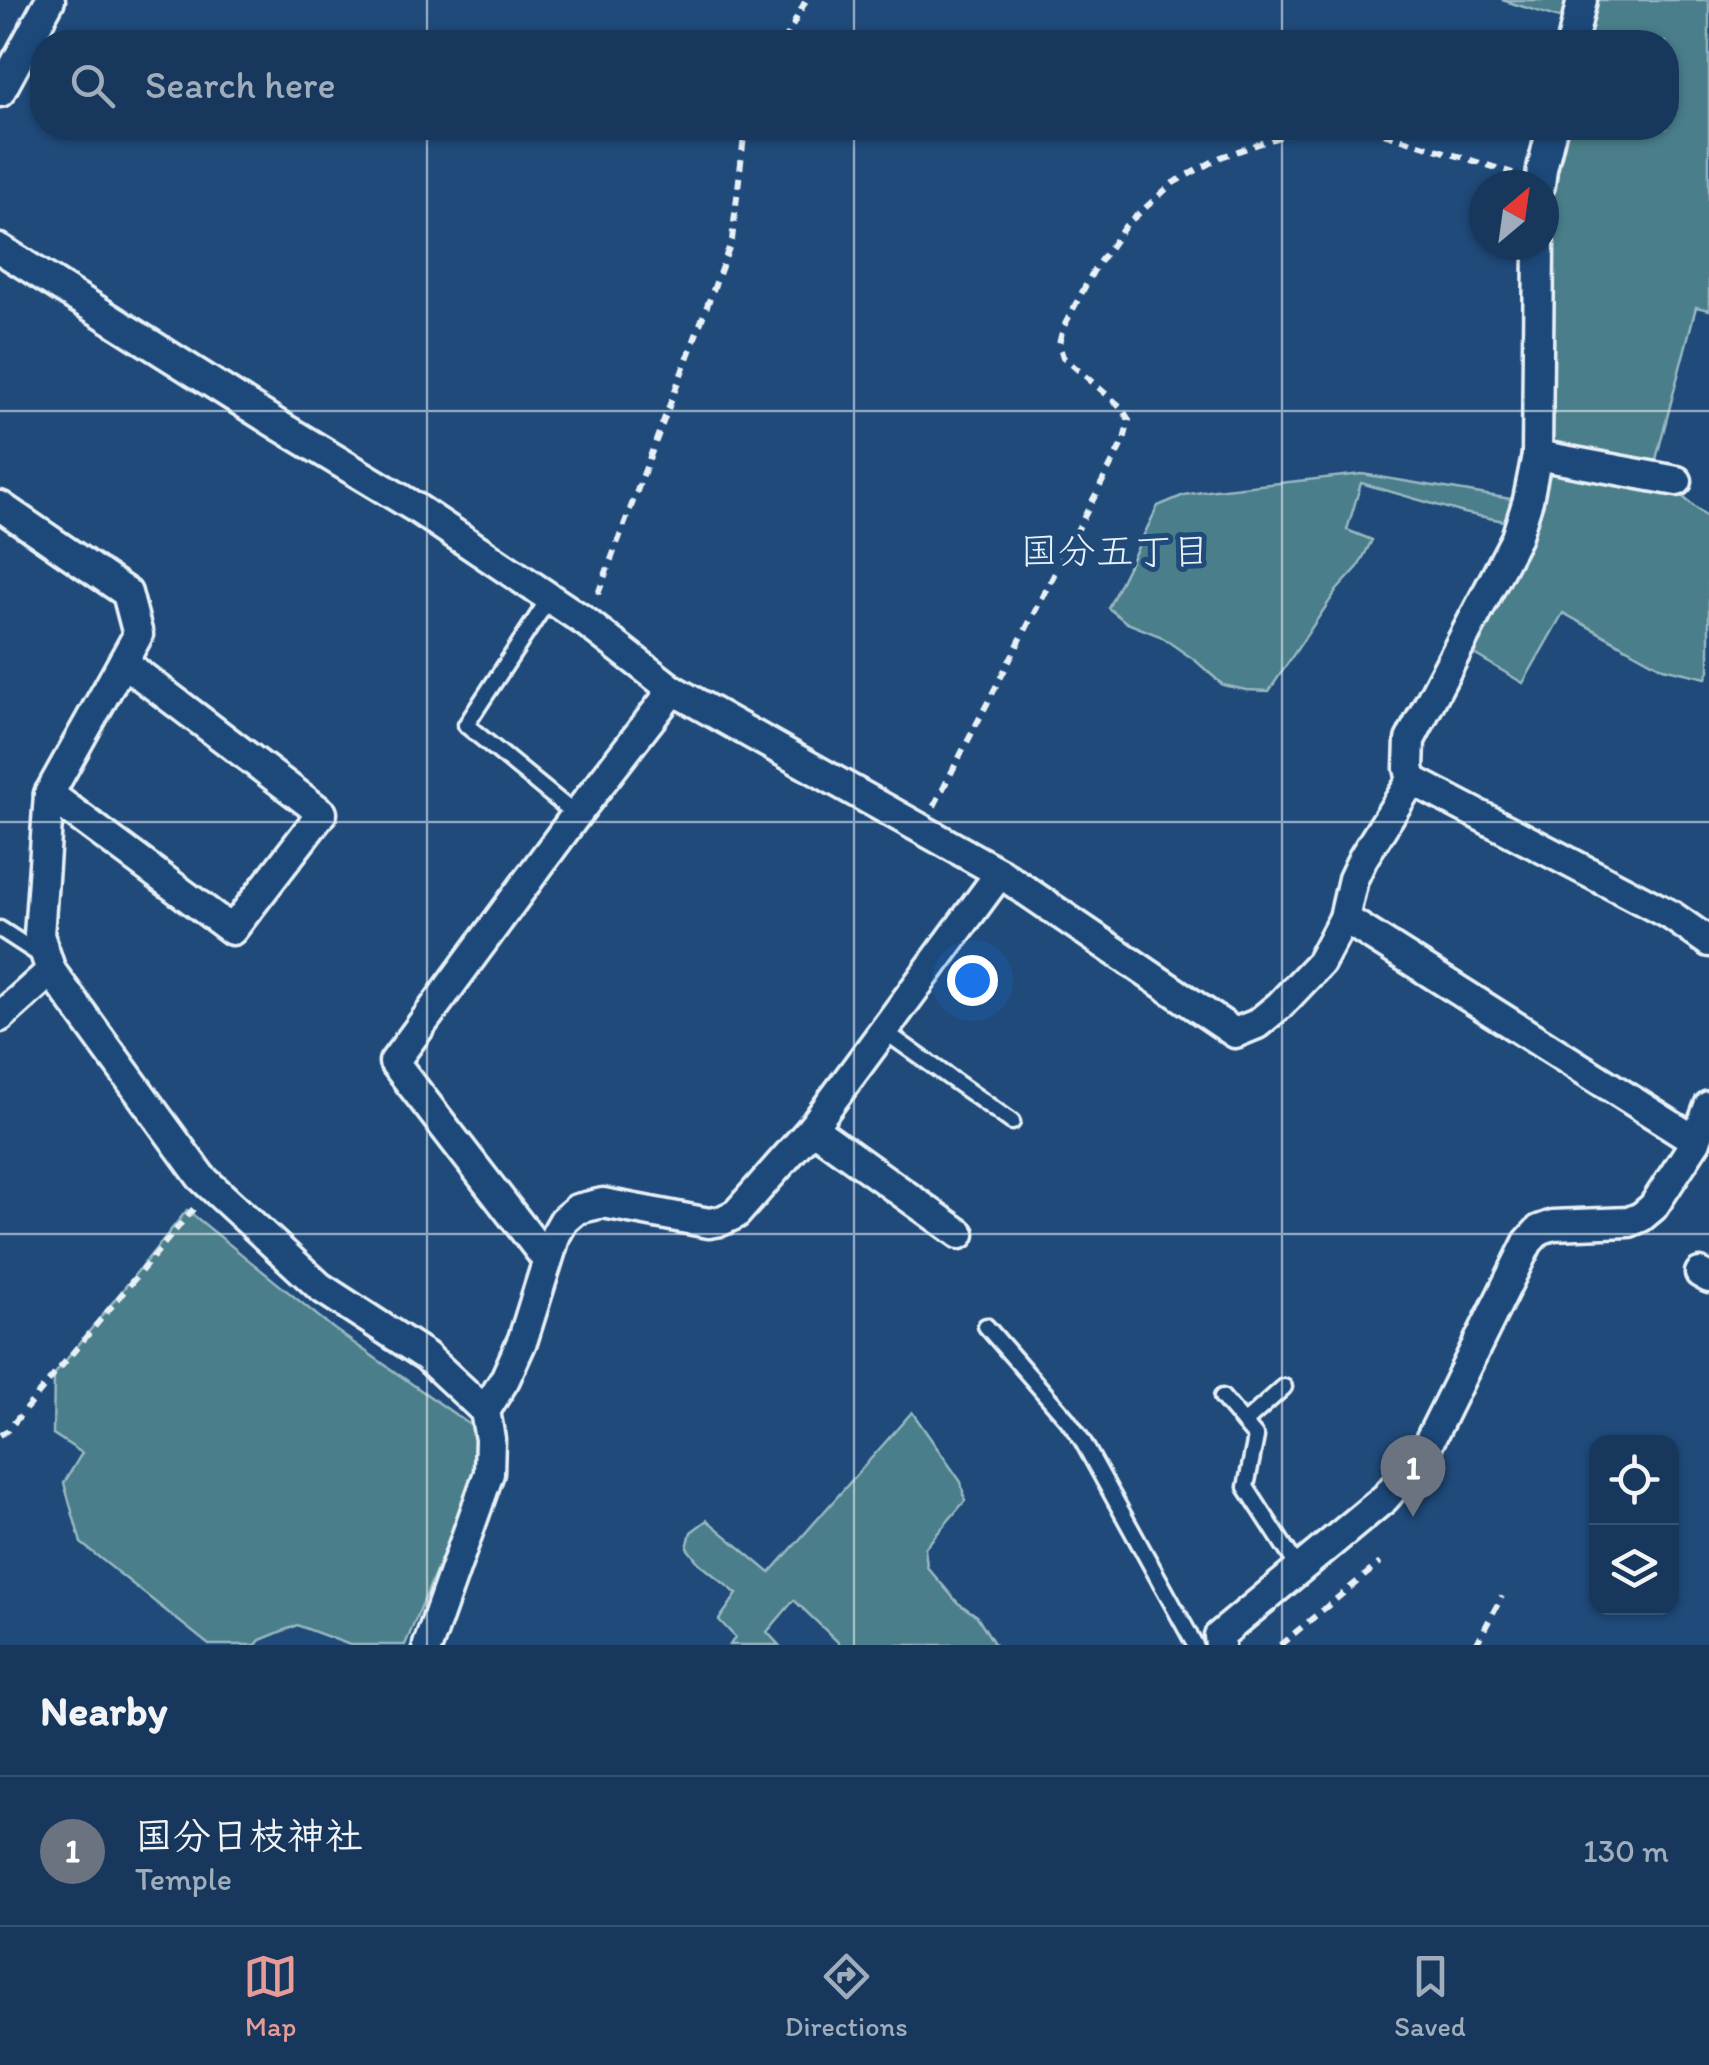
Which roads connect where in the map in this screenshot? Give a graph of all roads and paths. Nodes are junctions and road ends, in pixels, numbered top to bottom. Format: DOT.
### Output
graph roads {
  1 [pos="50,0"];
  2 [pos="806,0"];
  3 [pos="1582,0"];
  4 [pos="34,30"];
  5 [pos="790,30"];
  6 [pos="1575,30"];
  7 [pos="30,37"];
  8 [pos="0,92"];
  9 [pos="744,140"];
  10 [pos="1270,140"];
  11 [pos="1404,140"];
  12 [pos="1550,140"];
  13 [pos="1500,170"];
  14 [pos="1544,170"];
  15 [pos="0,249"];
  16 [pos="1539,260"];
  17 [pos="1536,455"];
  18 [pos="1677,481"];
  19 [pos="0,506"];
  20 [pos="550,597"];
  21 [pos="587,623"];
  22 [pos="122,662"];
  23 [pos="673,690"];
  24 [pos="1412,780"];
  25 [pos="49,794"];
  26 [pos="576,815"];
  27 [pos="922,829"];
  28 [pos="1000,873"];
  29 [pos="1344,918"];
  30 [pos="0,930"];
  31 [pos="1709,942"];
  32 [pos="49,966"];
  33 [pos="0,1017"];
  34 [pos="884,1030"];
  35 [pos="1709,1106"];
  36 [pos="1012,1122"];
  37 [pos="812,1128"];
  38 [pos="1696,1142"];
  39 [pos="212,1187"];
  40 [pos="960,1234"];
  41 [pos="547,1260"];
  42 [pos="986,1326"];
  43 [pos="1284,1386"];
  44 [pos="1222,1398"];
  45 [pos="485,1411"];
  46 [pos="1244,1423"];
  47 [pos="0,1435"];
  48 [pos="1380,1563"];
  49 [pos="1300,1569"];
  50 [pos="1502,1596"];
  51 [pos="428,1645"];
  52 [pos="1195,1645"];
  53 [pos="1220,1645"];
  54 [pos="1280,1645"];
  55 [pos="1476,1645"];
  1 -- 4 [label="street"];
  2 -- 5 [label="path"];
  3 -- 6 [label="street"];
  7 -- 8 [label="street"];
  9 -- 21 [label="path"];
  10 -- 27 [label="path"];
  11 -- 13 [label="path"];
  12 -- 14 [label="street"];
  15 -- 20 [label="street"];
  16 -- 17 [label="street"];
  17 -- 18 [label="street"];
  17 -- 24 [label="street"];
  19 -- 22 [label="street"];
  20 -- 21 [label="street"];
  20 -- 26 [label="lane"];
  21 -- 23 [label="street"];
  22 -- 25 [label="street"];
  22 -- 25 [label="street"];
  23 -- 26 [label="street"];
  23 -- 27 [label="street"];
  24 -- 29 [label="street"];
  24 -- 31 [label="street"];
  25 -- 32 [label="street"];
  26 -- 41 [label="street"];
  27 -- 28 [label="street"];
  28 -- 29 [label="street"];
  28 -- 34 [label="street"];
  29 -- 38 [label="street"];
  30 -- 32 [label="lane"];
  32 -- 33 [label="street"];
  32 -- 39 [label="street"];
  34 -- 36 [label="lane"];
  34 -- 37 [label="street"];
  35 -- 38 [label="street"];
  37 -- 40 [label="street"];
  37 -- 41 [label="street"];
  38 -- 49 [label="street"];
  39 -- 45 [label="street"];
  39 -- 47 [label="path"];
  41 -- 45 [label="street"];
  42 -- 52 [label="lane"];
  43 -- 46 [label="lane"];
  44 -- 46 [label="lane"];
  45 -- 51 [label="street"];
  46 -- 49 [label="lane"];
  48 -- 54 [label="path"];
  49 -- 53 [label="street"];
  50 -- 55 [label="path"];
}
